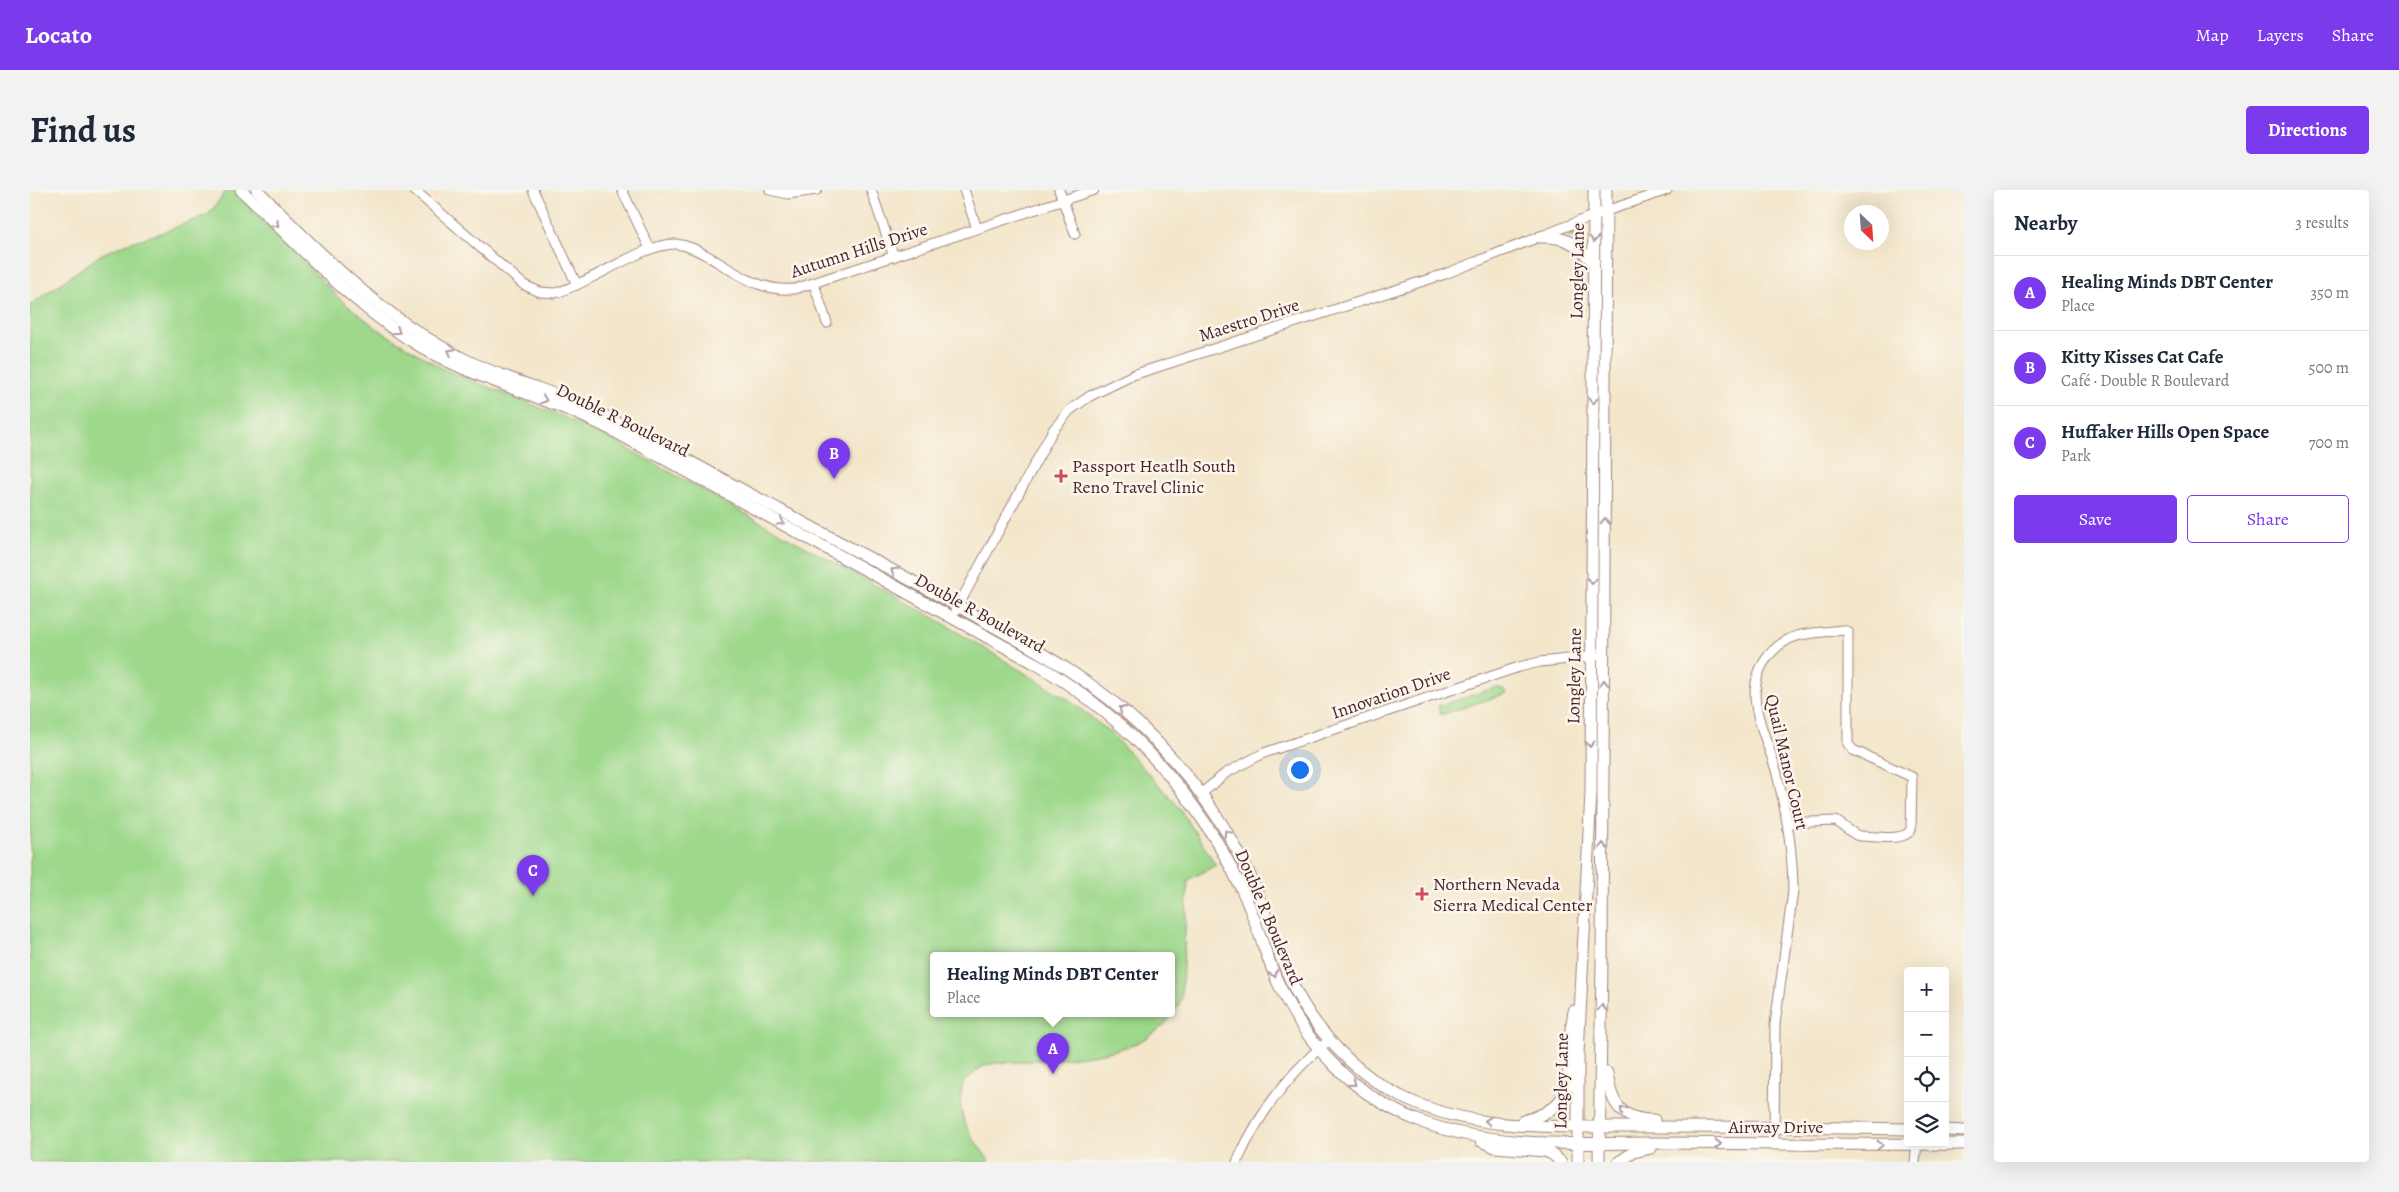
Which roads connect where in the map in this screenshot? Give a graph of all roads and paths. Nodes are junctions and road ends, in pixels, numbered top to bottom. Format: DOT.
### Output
graph roads {
  1 [pos="241,190"];
  2 [pos="257,190"];
  3 [pos="414,190"];
  4 [pos="533,190"];
  5 [pos="622,190"];
  6 [pos="770,190"];
  7 [pos="817,190"];
  8 [pos="871,190"];
  9 [pos="964,190"];
  10 [pos="1059,190"];
  11 [pos="1094,190"];
  12 [pos="1594,190"];
  13 [pos="1606,190"];
  14 [pos="1667,190"];
  15 [pos="1063,200"];
  16 [pos="1601,213"];
  17 [pos="977,229"];
  18 [pos="1075,234"];
  19 [pos="1540,237"];
  20 [pos="650,249"];
  21 [pos="894,257"];
  22 [pos="1594,263"];
  23 [pos="814,284"];
  24 [pos="577,285"];
  25 [pos="827,323"];
  26 [pos="958,606"];
  27 [pos="952,617"];
  28 [pos="1604,656"];
  29 [pos="1591,657"];
  30 [pos="1201,794"];
  31 [pos="1787,823"];
  32 [pos="1581,990"];
  33 [pos="1601,1036"];
  34 [pos="1329,1040"];
  35 [pos="1319,1048"];
  36 [pos="1508,1123"];
  37 [pos="1589,1127"];
  38 [pos="1738,1127"];
  39 [pos="1775,1128"];
  40 [pos="1904,1129"];
  41 [pos="1949,1130"];
  42 [pos="1964,1131"];
  43 [pos="1465,1134"];
  44 [pos="1589,1143"];
  45 [pos="1684,1144"];
  46 [pos="1774,1144"];
  47 [pos="1904,1144"];
  48 [pos="1949,1144"];
  49 [pos="1964,1144"];
  50 [pos="1917,1147"];
  51 [pos="1237,1162"];
  52 [pos="1562,1162"];
  53 [pos="1578,1162"];
  54 [pos="1599,1162"];
  55 [pos="1619,1162"];
  56 [pos="1915,1162"];
  1 -- 27 [label="main road, Double R Boulevard, one-way"];
  26 -- 2 [label="main road, Double R Boulevard, one-way"];
  3 -- 24 [label="street, Autumn Hills Drive"];
  4 -- 24 [label="street"];
  5 -- 20 [label="street"];
  6 -- 7 [label="street"];
  8 -- 21 [label="street"];
  9 -- 17 [label="street"];
  10 -- 15 [label="street"];
  11 -- 15 [label="street, Autumn Hills Drive"];
  12 -- 16 [label="main road, Longley Lane"];
  13 -- 16 [label="main road, Longley Lane"];
  14 -- 16 [label="street, Maestro Drive"];
  15 -- 17 [label="street, Autumn Hills Drive"];
  15 -- 18 [label="street"];
  16 -- 19 [label="street, Maestro Drive"];
  16 -- 22 [label="main road, Longley Lane, one-way"];
  28 -- 16 [label="main road, Longley Lane, one-way"];
  17 -- 21 [label="street, Autumn Hills Drive"];
  19 -- 22 [label="main road"];
  19 -- 26 [label="street, Maestro Drive"];
  20 -- 23 [label="street, Autumn Hills Drive"];
  20 -- 24 [label="street, Autumn Hills Drive"];
  21 -- 23 [label="street, Autumn Hills Drive"];
  22 -- 29 [label="main road, Longley Lane, one-way"];
  23 -- 25 [label="street"];
  26 -- 27 [label="street, Maestro Drive"];
  30 -- 26 [label="main road, Double R Boulevard, one-way"];
  27 -- 35 [label="main road, Double R Boulevard, one-way"];
  28 -- 29 [label="street, Innovation Drive"];
  33 -- 28 [label="main road, Longley Lane, one-way"];
  29 -- 30 [label="street, Innovation Drive"];
  29 -- 32 [label="main road, Longley Lane, one-way"];
  34 -- 30 [label="main road, Double R Boulevard, one-way"];
  31 -- 31 [label="street, Quail Manor Court"];
  31 -- 39 [label="street, Quail Manor Court"];
  32 -- 36 [label="main road"];
  32 -- 37 [label="main road, Longley Lane"];
  33 -- 37 [label="main road, Longley Lane"];
  38 -- 33 [label="main road, one-way"];
  34 -- 35 [label="street"];
  36 -- 34 [label="main road, Double R Boulevard, one-way"];
  35 -- 43 [label="main road, Double R Boulevard, one-way"];
  35 -- 51 [label="street"];
  36 -- 37 [label="main road, Double R Boulevard"];
  37 -- 38 [label="main road, Airway Drive"];
  37 -- 44 [label="main road, Longley Lane"];
  37 -- 44 [label="main road, Longley Lane"];
  38 -- 39 [label="main road, Airway Drive"];
  39 -- 40 [label="main road, Airway Drive"];
  39 -- 46 [label="street, Quail Manor Court"];
  41 -- 42 [label="main road"];
  43 -- 44 [label="main road, Double R Boulevard"];
  43 -- 52 [label="main road"];
  44 -- 45 [label="main road, Airway Drive"];
  44 -- 53 [label="main road, Longley Lane"];
  44 -- 54 [label="main road, Longley Lane"];
  45 -- 46 [label="main road, Airway Drive, one-way"];
  45 -- 55 [label="main road"];
  46 -- 47 [label="main road, Airway Drive, one-way"];
  48 -- 49 [label="main road, Airway Drive"];
  50 -- 56 [label="street"];
}
